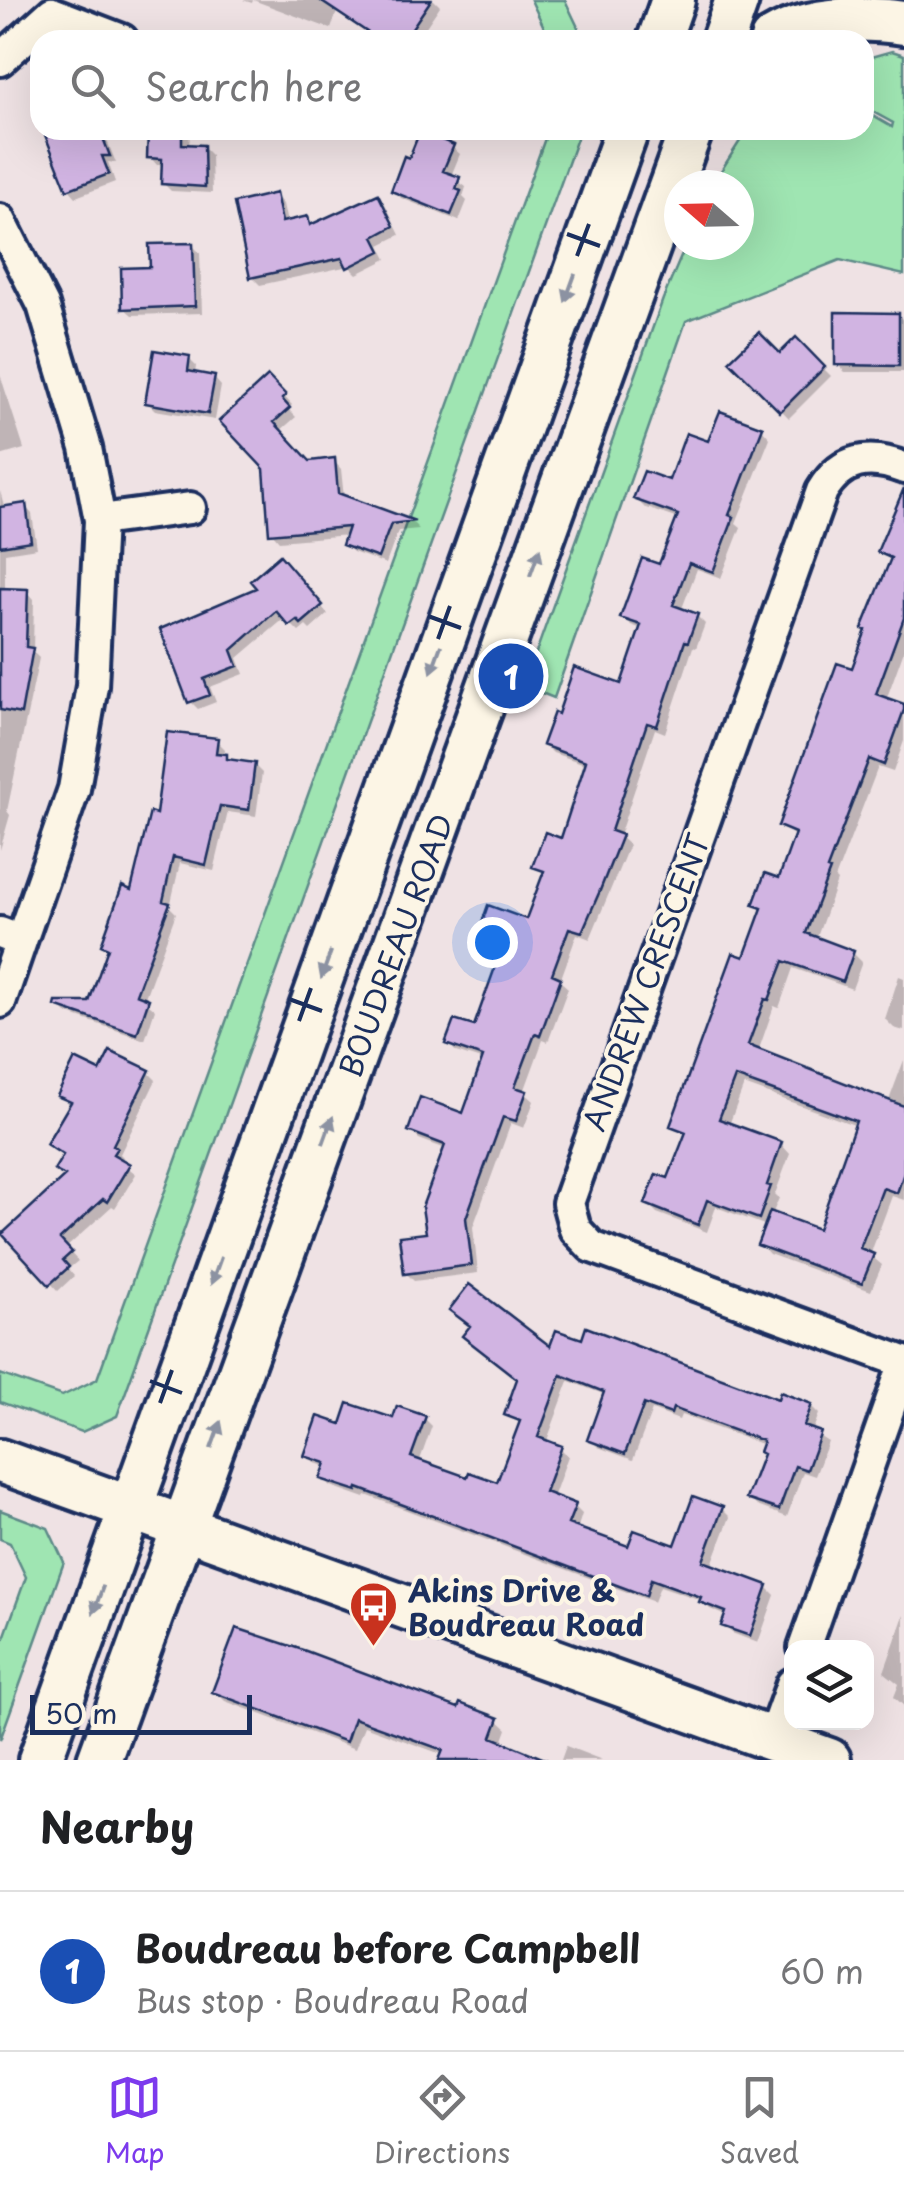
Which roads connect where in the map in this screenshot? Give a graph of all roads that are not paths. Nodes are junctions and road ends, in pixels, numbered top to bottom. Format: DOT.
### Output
graph roads {
  1 [pos="651,0"];
  2 [pos="673,0"];
  3 [pos="737,0"];
  4 [pos="904,24"];
  5 [pos="34,30"];
  6 [pos="95,30"];
  7 [pos="656,30"];
  8 [pos="662,30"];
  9 [pos="726,30"];
  10 [pos="790,30"];
  11 [pos="30,33"];
  12 [pos="0,60"];
  13 [pos="622,140"];
  14 [pos="687,140"];
  15 [pos="696,140"];
  16 [pos="676,170"];
  17 [pos="678,170"];
  18 [pos="664,204"];
  19 [pos="0,220"];
  20 [pos="904,468"];
  21 [pos="190,508"];
  22 [pos="100,520"];
  23 [pos="10,937"];
  24 [pos="0,1002"];
  25 [pos="904,1364"];
  26 [pos="0,1461"];
  27 [pos="131,1508"];
  28 [pos="183,1527"];
  29 [pos="807,1640"];
  30 [pos="784,1706"];
  31 [pos="772,1740"];
  32 [pos="40,1760"];
  33 [pos="98,1760"];
  34 [pos="829,1760"];
  1 -- 7 [label="main road"];
  2 -- 8 [label="main road"];
  3 -- 9 [label="main road"];
  4 -- 10 [label="main road"];
  5 -- 6 [label="street"];
  11 -- 12 [label="street"];
  13 -- 27 [label="main road, BOUDREAU ROAD, one-way"];
  14 -- 16 [label="main road, BOUDREAU ROAD"];
  15 -- 17 [label="main road"];
  28 -- 18 [label="main road, BOUDREAU ROAD, one-way"];
  19 -- 22 [label="street"];
  20 -- 25 [label="street, ANDREW CRESCENT"];
  21 -- 22 [label="street"];
  22 -- 23 [label="street"];
  23 -- 24 [label="street"];
  25 -- 29 [label="street, ANDREW CRESCENT"];
  26 -- 27 [label="main road"];
  27 -- 28 [label="main road"];
  27 -- 32 [label="main road, BOUDREAU ROAD, one-way"];
  28 -- 31 [label="main road"];
  28 -- 33 [label="main road, BOUDREAU ROAD"];
  30 -- 31 [label="street"];
  31 -- 34 [label="main road"];
}
